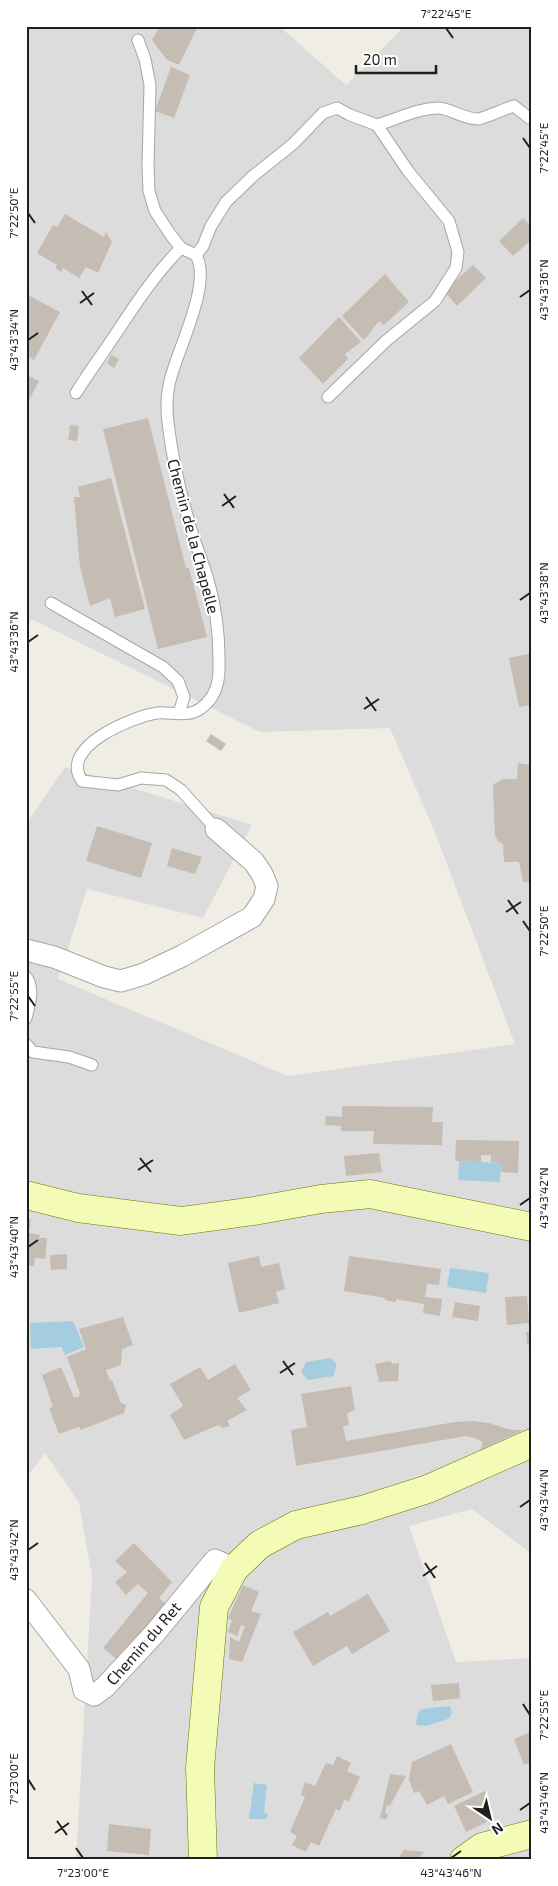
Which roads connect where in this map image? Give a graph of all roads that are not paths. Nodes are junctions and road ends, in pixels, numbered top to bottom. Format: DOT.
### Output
graph roads {
  1 [pos="138,40"];
  2 [pos="529,118"];
  3 [pos="377,125"];
  4 [pos="181,248"];
  5 [pos="196,255"];
  6 [pos="76,393"];
  7 [pos="328,397"];
  8 [pos="51,603"];
  9 [pos="179,713"];
  10 [pos="216,829"];
  11 [pos="26,950"];
  12 [pos="26,977"];
  13 [pos="26,1018"];
  14 [pos="26,1044"];
  15 [pos="92,1065"];
  16 [pos="26,1195"];
  17 [pos="532,1227"];
  18 [pos="532,1443"];
  19 [pos="234,1569"];
  20 [pos="26,1600"];
  21 [pos="532,1834"];
  22 [pos="203,1860"];
  23 [pos="464,1860"];
  1 -- 4 [label="lane"];
  2 -- 3 [label="lane"];
  3 -- 5 [label="lane"];
  3 -- 7 [label="lane"];
  4 -- 5 [label="lane"];
  4 -- 6 [label="lane"];
  5 -- 9 [label="lane, Chemin de la Chapelle"];
  8 -- 9 [label="lane"];
  9 -- 10 [label="lane, Chemin de la Chapelle"];
  10 -- 11 [label="street, Chemin de la Chapelle"];
  12 -- 13 [label="lane"];
  14 -- 15 [label="lane"];
  16 -- 17 [label="street"];
  18 -- 19 [label="street"];
  19 -- 20 [label="street, Chemin du Ret"];
  19 -- 22 [label="street"];
  21 -- 23 [label="street"];
}
